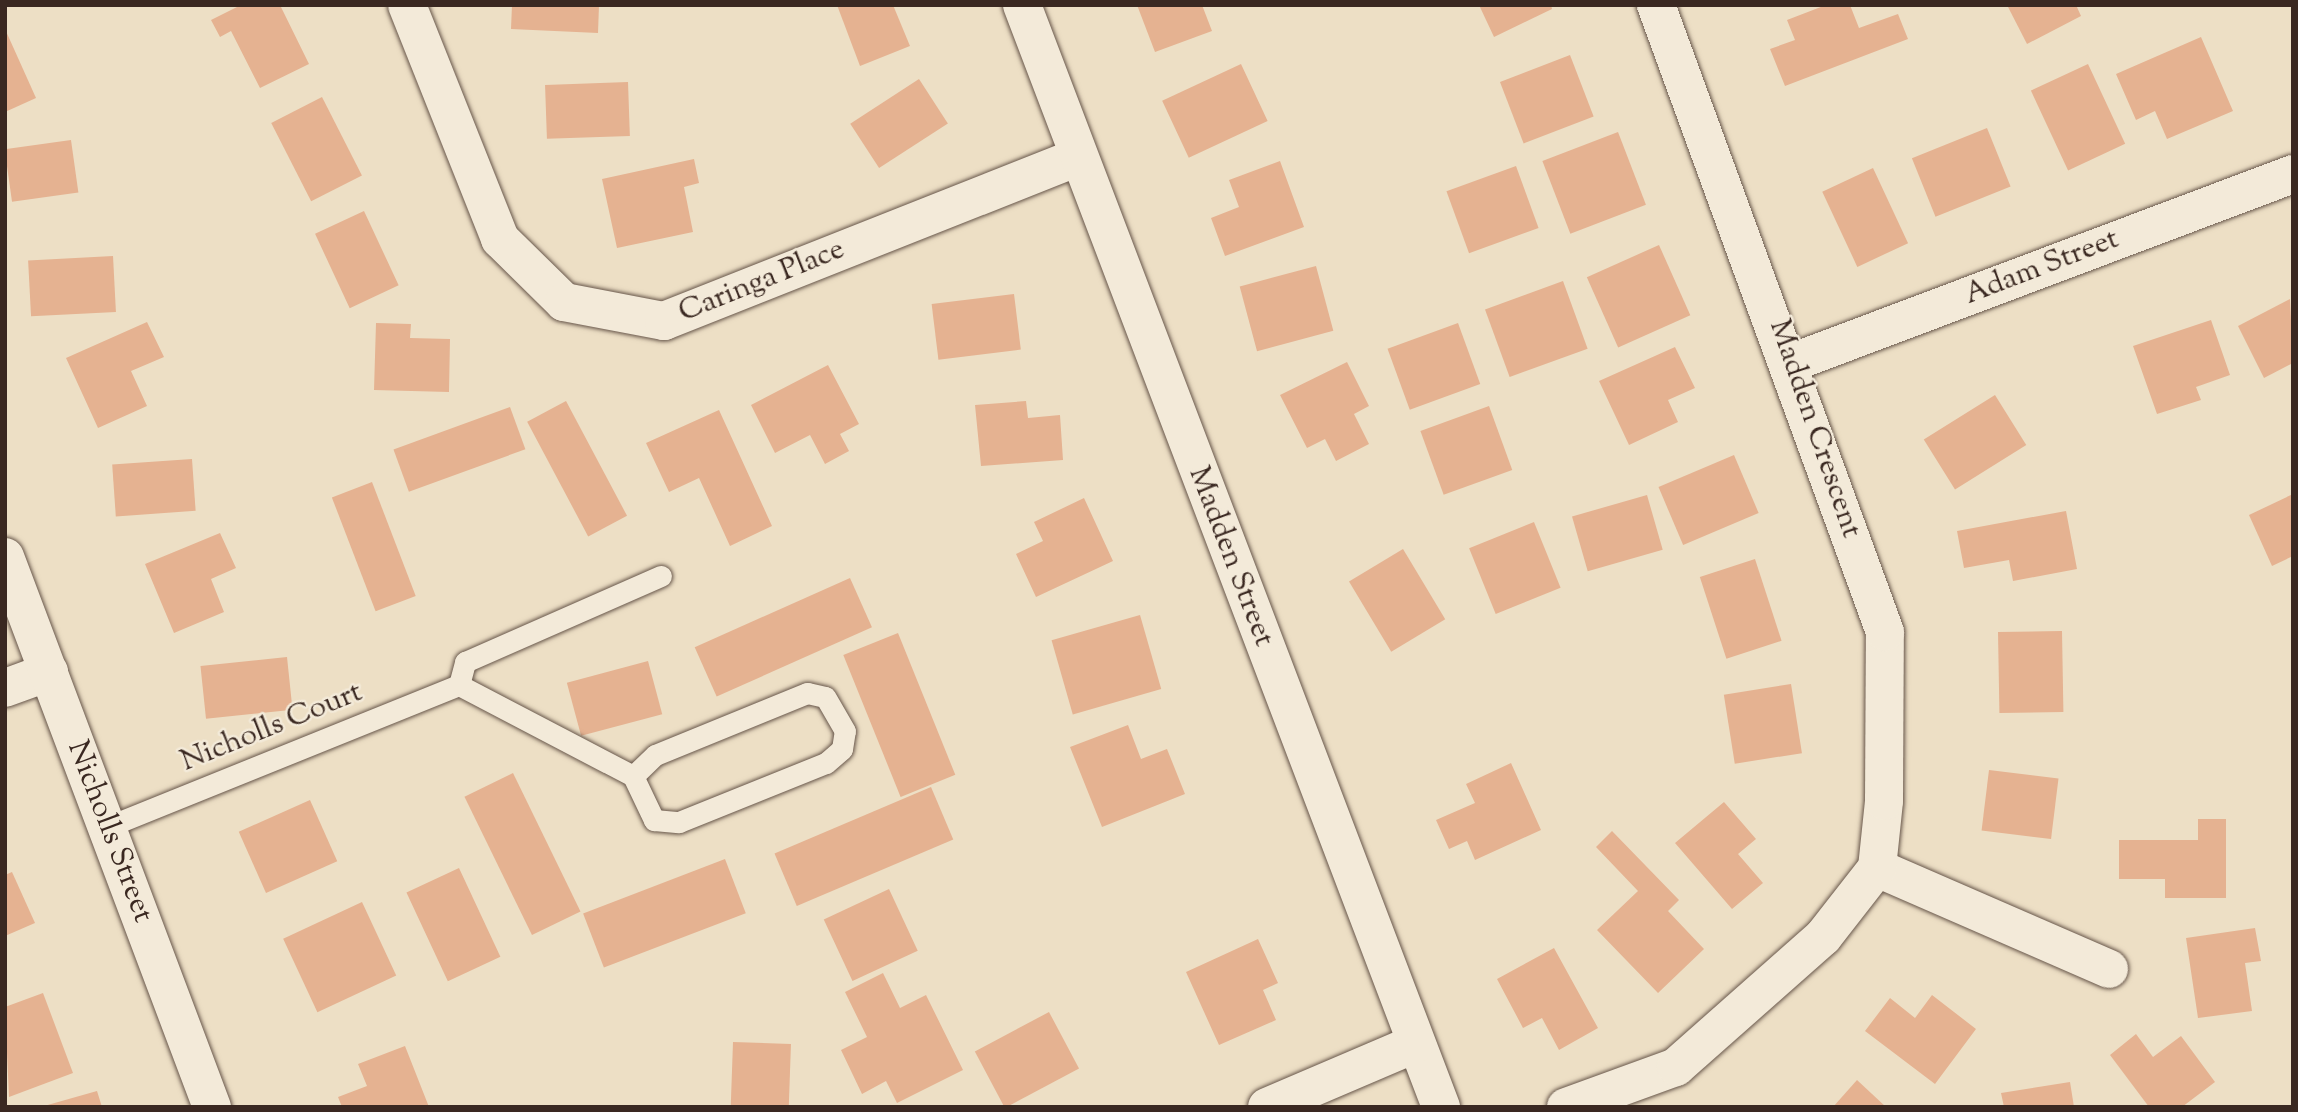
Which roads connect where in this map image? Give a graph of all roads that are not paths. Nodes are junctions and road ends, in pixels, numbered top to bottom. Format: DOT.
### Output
graph roads {
  1 [pos="407,5"];
  2 [pos="1022,5"];
  3 [pos="1656,5"];
  4 [pos="1078,157"];
  5 [pos="2293,174"];
  6 [pos="1791,363"];
  7 [pos="5,557"];
  8 [pos="661,576"];
  9 [pos="49,672"];
  10 [pos="459,685"];
  11 [pos="5,688"];
  12 [pos="633,776"];
  13 [pos="107,827"];
  14 [pos="1877,868"];
  15 [pos="2109,969"];
  16 [pos="1415,1044"];
  17 [pos="212,1107"];
  18 [pos="1267,1107"];
  19 [pos="1441,1107"];
  20 [pos="1566,1107"];
  1 -- 4 [label="street, Caringa Place"];
  2 -- 4 [label="street, Madden Street"];
  3 -- 6 [label="street, Madden Crescent"];
  4 -- 16 [label="street, Madden Street"];
  5 -- 6 [label="street, Adam Street"];
  6 -- 14 [label="street, Madden Crescent"];
  7 -- 9 [label="street, Nicholls Street"];
  8 -- 10 [label="lane"];
  9 -- 11 [label="street"];
  9 -- 13 [label="street, Nicholls Street"];
  10 -- 12 [label="lane"];
  10 -- 13 [label="lane, Nicholls Court"];
  12 -- 12 [label="lane"];
  13 -- 17 [label="street, Nicholls Street"];
  14 -- 15 [label="street"];
  14 -- 20 [label="street"];
  16 -- 18 [label="street"];
  16 -- 19 [label="street, Madden Street"];
}
